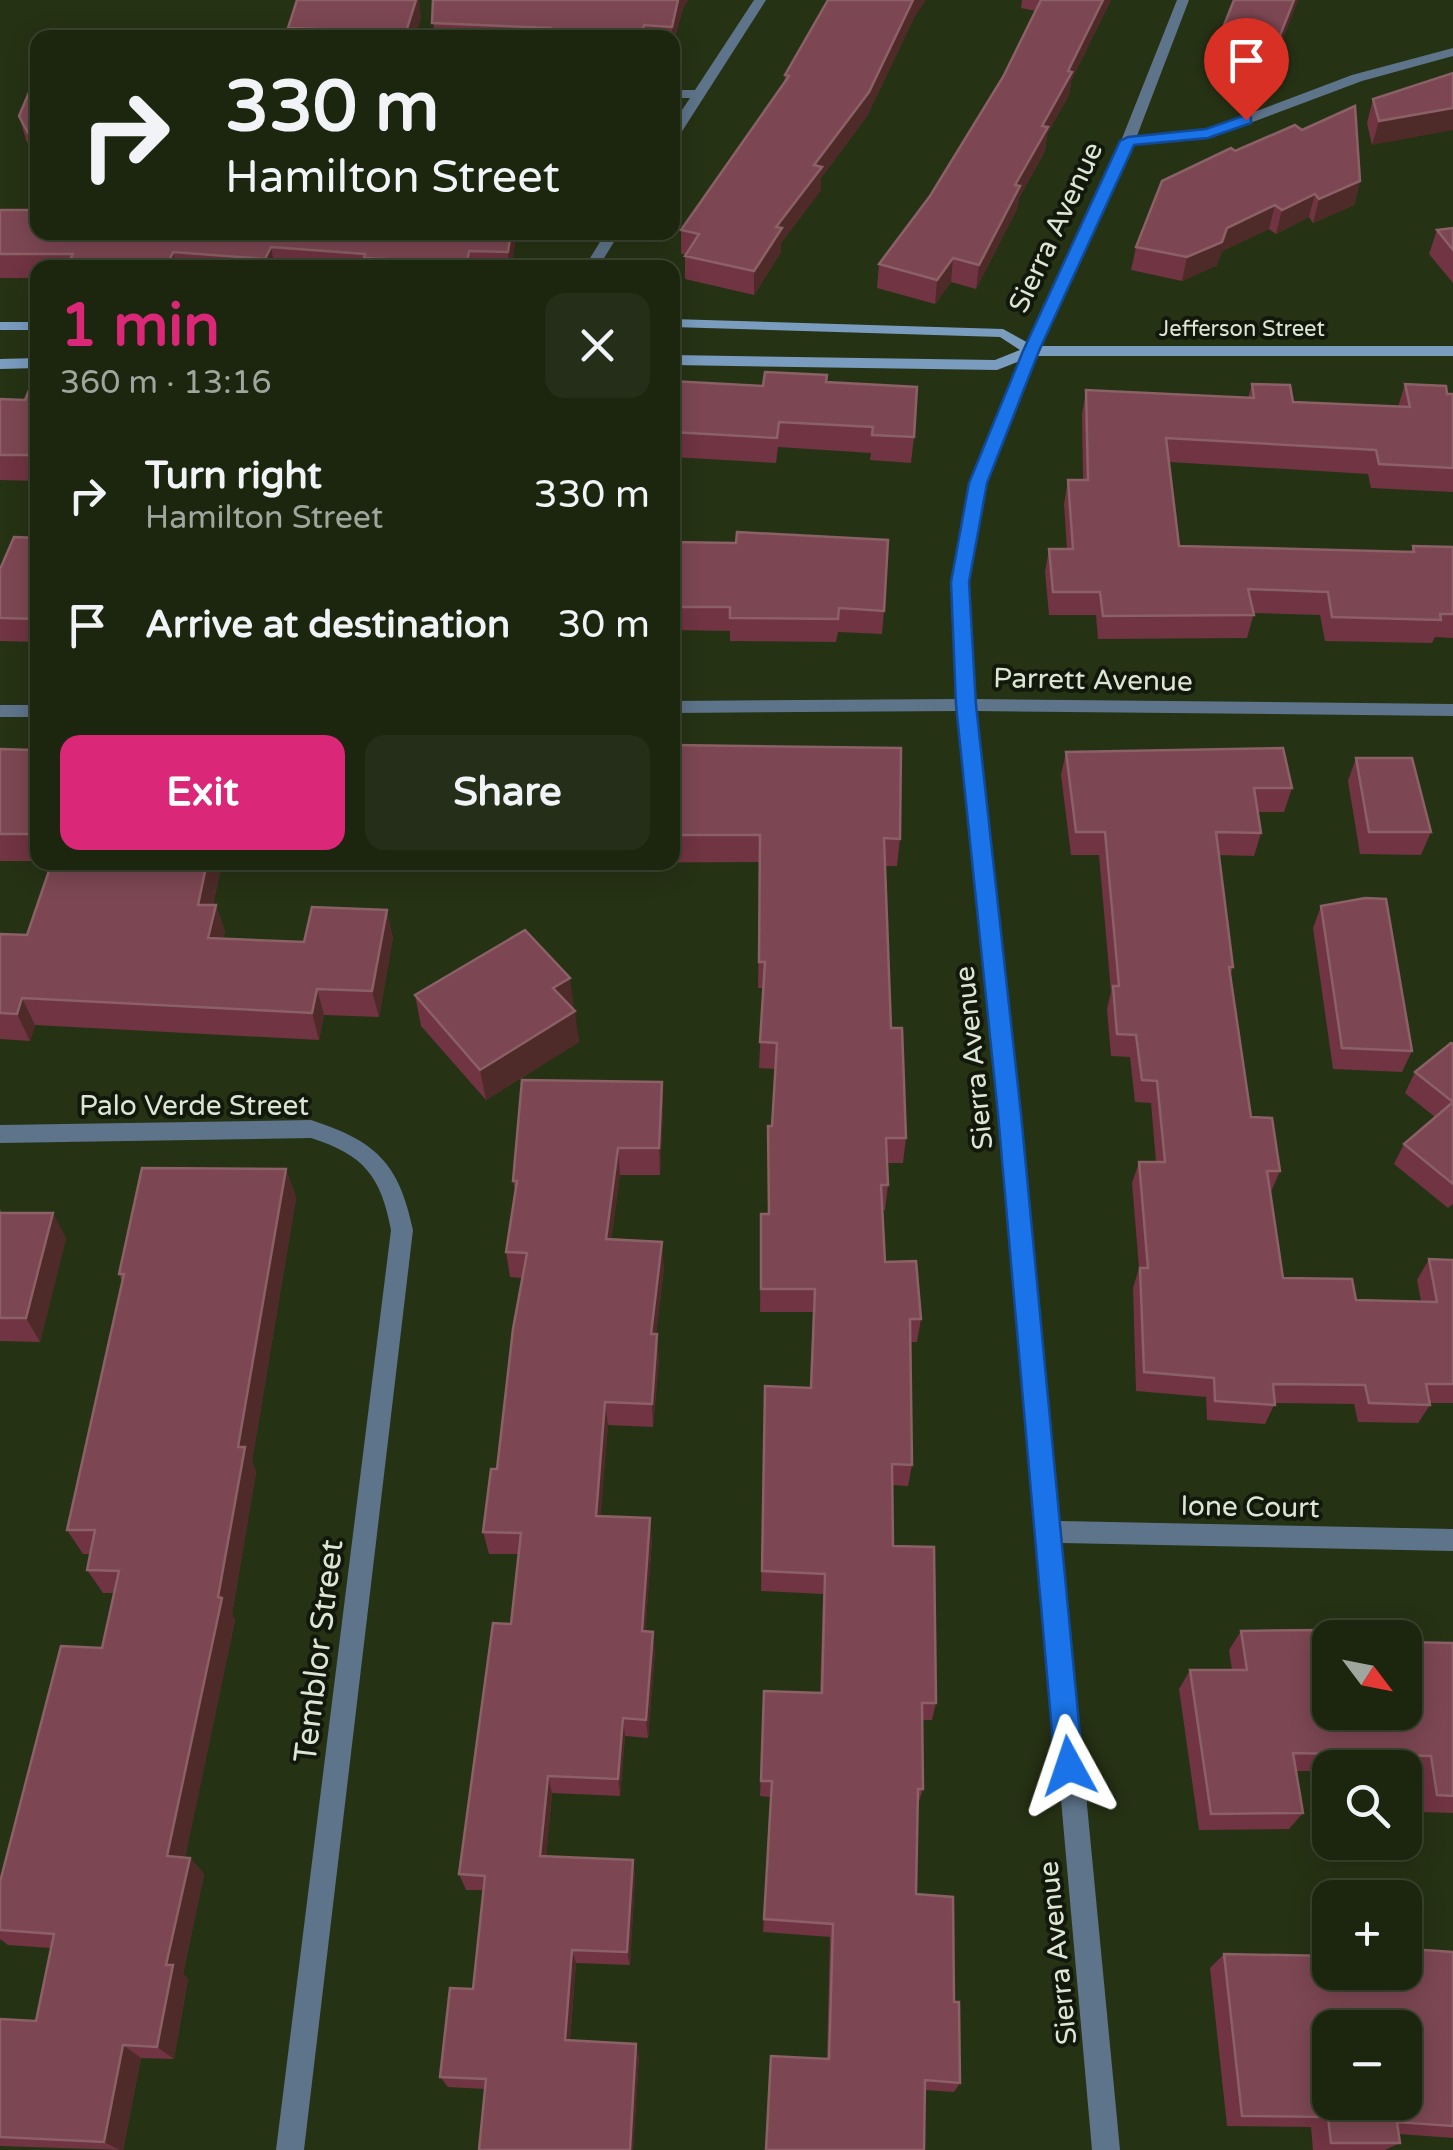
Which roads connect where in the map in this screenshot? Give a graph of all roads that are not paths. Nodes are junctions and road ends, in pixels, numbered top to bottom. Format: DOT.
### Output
graph roads {
  1 [pos="760,0"];
  2 [pos="1184,0"];
  3 [pos="1453,52"];
  4 [pos="680,94"];
  5 [pos="698,94"];
  6 [pos="680,123"];
  7 [pos="1128,141"];
  8 [pos="680,324"];
  9 [pos="0,326"];
  10 [pos="30,326"];
  11 [pos="1031,351"];
  12 [pos="1453,352"];
  13 [pos="680,360"];
  14 [pos="30,363"];
  15 [pos="0,364"];
  16 [pos="966,705"];
  17 [pos="680,707"];
  18 [pos="1453,710"];
  19 [pos="0,711"];
  20 [pos="30,711"];
  21 [pos="0,1134"];
  22 [pos="379,1164"];
  23 [pos="1046,1532"];
  24 [pos="1453,1540"];
  25 [pos="290,2150"];
  26 [pos="1106,2150"];
  1 -- 5 [label="street"];
  2 -- 7 [label="street, Sierra Avenue"];
  3 -- 7 [label="street"];
  4 -- 5 [label="street"];
  5 -- 6 [label="street"];
  7 -- 11 [label="street, Sierra Avenue"];
  8 -- 11 [label="main road, Jefferson Street"];
  9 -- 10 [label="main road"];
  11 -- 12 [label="main road, Jefferson Street"];
  11 -- 13 [label="main road, Jefferson Street"];
  11 -- 16 [label="street, Sierra Avenue"];
  14 -- 15 [label="main road"];
  16 -- 17 [label="street, Parrett Avenue"];
  16 -- 18 [label="street, Parrett Avenue"];
  16 -- 23 [label="street, Sierra Avenue"];
  19 -- 20 [label="street"];
  21 -- 22 [label="street, Palo Verde Street"];
  22 -- 25 [label="street, Temblor Street"];
  23 -- 24 [label="street, Ione Court"];
  23 -- 26 [label="street, Sierra Avenue"];
}
